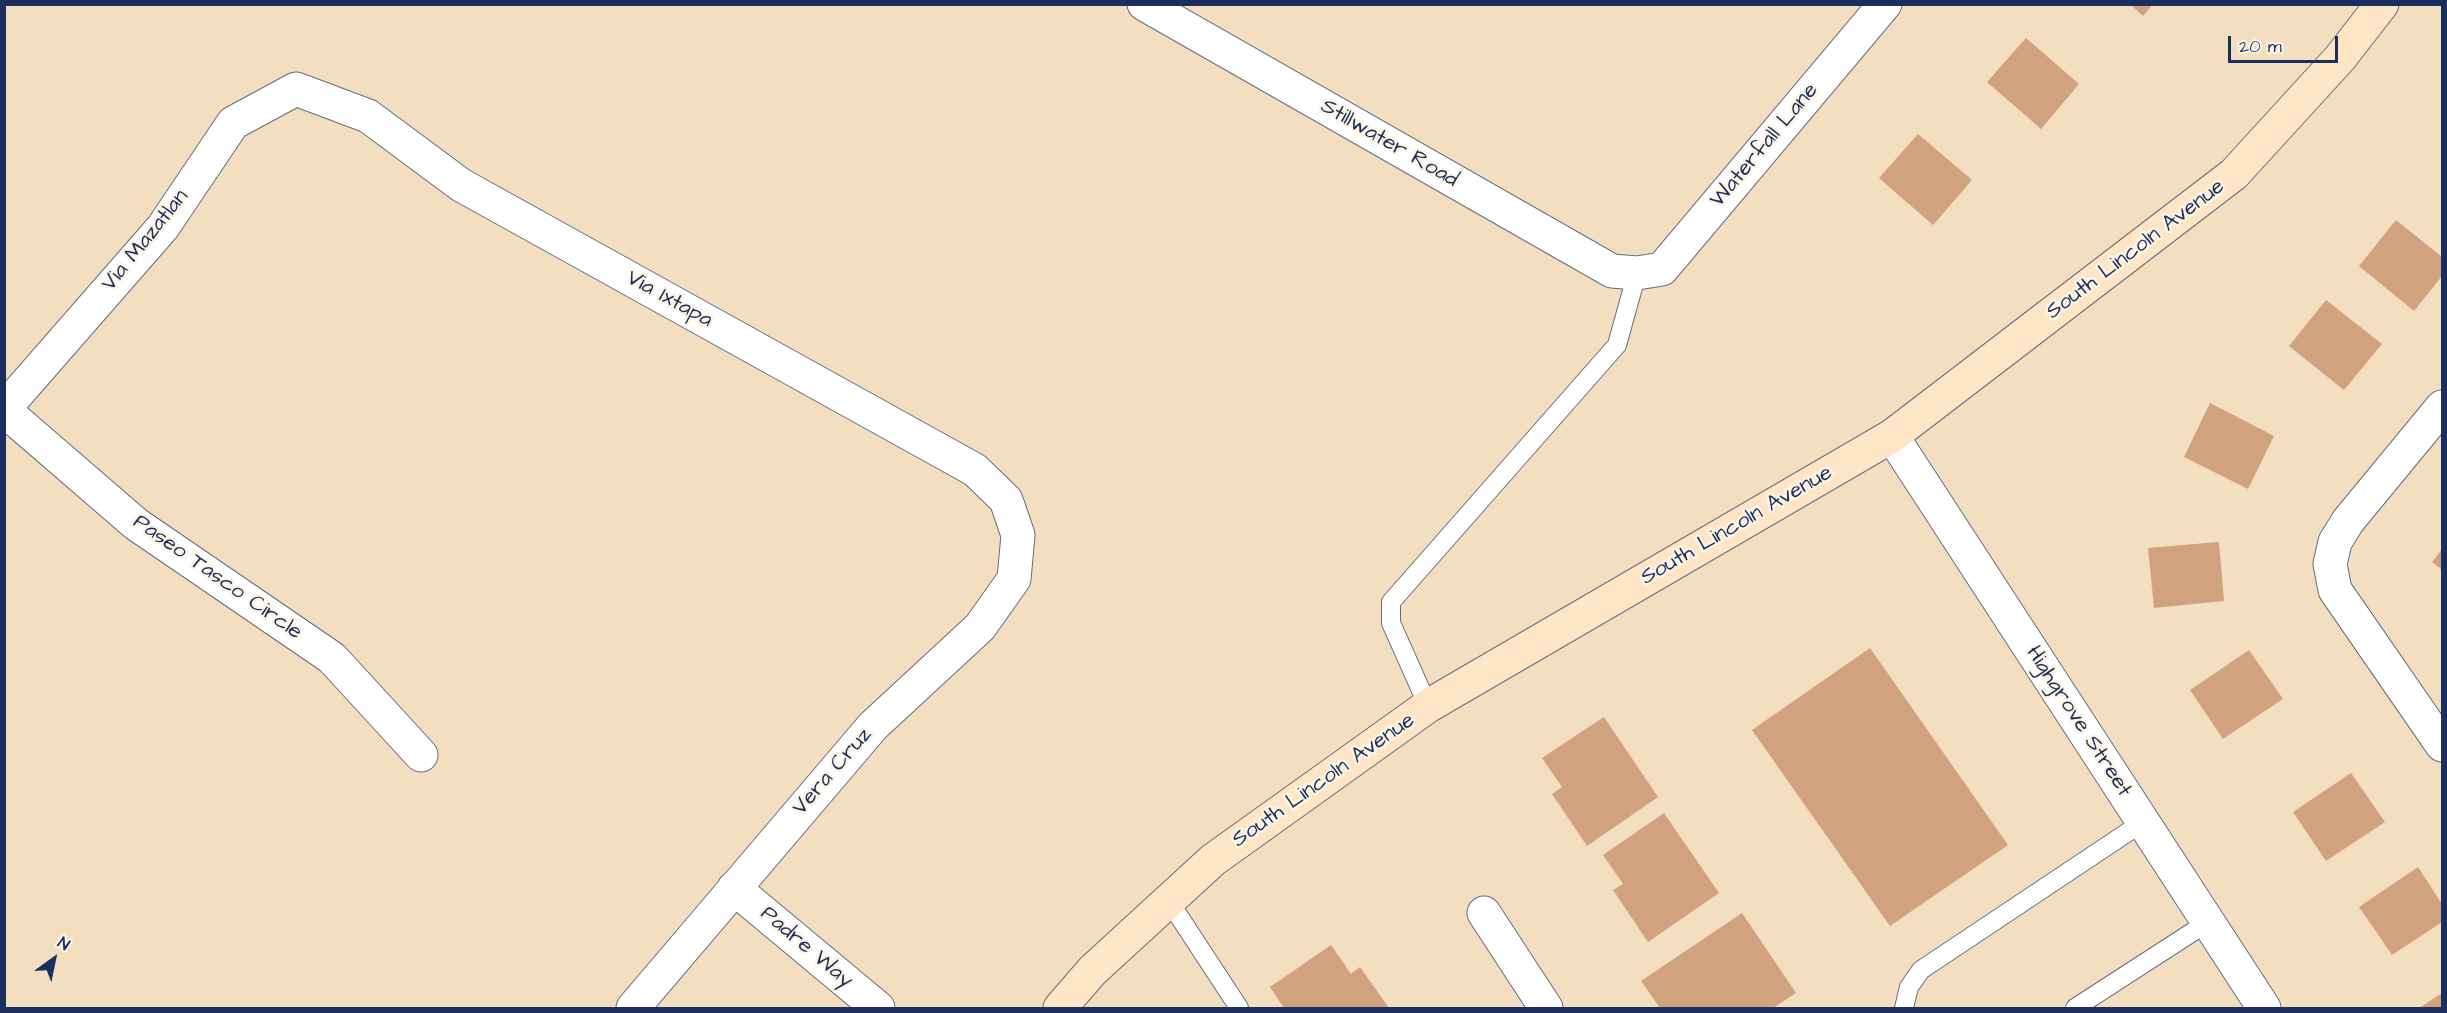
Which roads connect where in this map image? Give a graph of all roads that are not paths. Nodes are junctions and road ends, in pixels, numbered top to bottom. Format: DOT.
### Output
graph roads {
  1 [pos="1144,4"];
  2 [pos="1885,4"];
  3 [pos="2382,4"];
  4 [pos="296,89"];
  5 [pos="1637,273"];
  6 [pos="2442,407"];
  7 [pos="4,409"];
  8 [pos="1892,436"];
  9 [pos="1018,535"];
  10 [pos="1428,706"];
  11 [pos="2442,745"];
  12 [pos="421,755"];
  13 [pos="2143,822"];
  14 [pos="734,888"];
  15 [pos="1169,901"];
  16 [pos="1484,913"];
  17 [pos="2208,922"];
  18 [pos="633,1008"];
  19 [pos="878,1008"];
  20 [pos="1060,1008"];
  21 [pos="1239,1008"];
  22 [pos="1546,1008"];
  23 [pos="1904,1008"];
  24 [pos="2075,1008"];
  25 [pos="2264,1008"];
  1 -- 5 [label="street, Stillwater Road"];
  2 -- 5 [label="street, Waterfall Lane"];
  3 -- 8 [label="main road, South Lincoln Avenue"];
  4 -- 7 [label="street, Via Mazatlan"];
  4 -- 9 [label="street, Via Ixtapa"];
  5 -- 10 [label="lane"];
  6 -- 11 [label="street"];
  7 -- 12 [label="street, Paseo Tasco Circle"];
  8 -- 10 [label="main road, South Lincoln Avenue"];
  8 -- 13 [label="street, Highgrove Street"];
  9 -- 14 [label="street, Vera Cruz"];
  10 -- 15 [label="main road, South Lincoln Avenue"];
  13 -- 17 [label="street, Highgrove Street"];
  13 -- 23 [label="lane"];
  14 -- 18 [label="street, Vera Cruz"];
  14 -- 19 [label="street, Padre Way"];
  15 -- 20 [label="main road, South Lincoln Avenue"];
  15 -- 21 [label="lane"];
  16 -- 22 [label="street"];
  17 -- 24 [label="lane"];
  17 -- 25 [label="street, Highgrove Street"];
}
